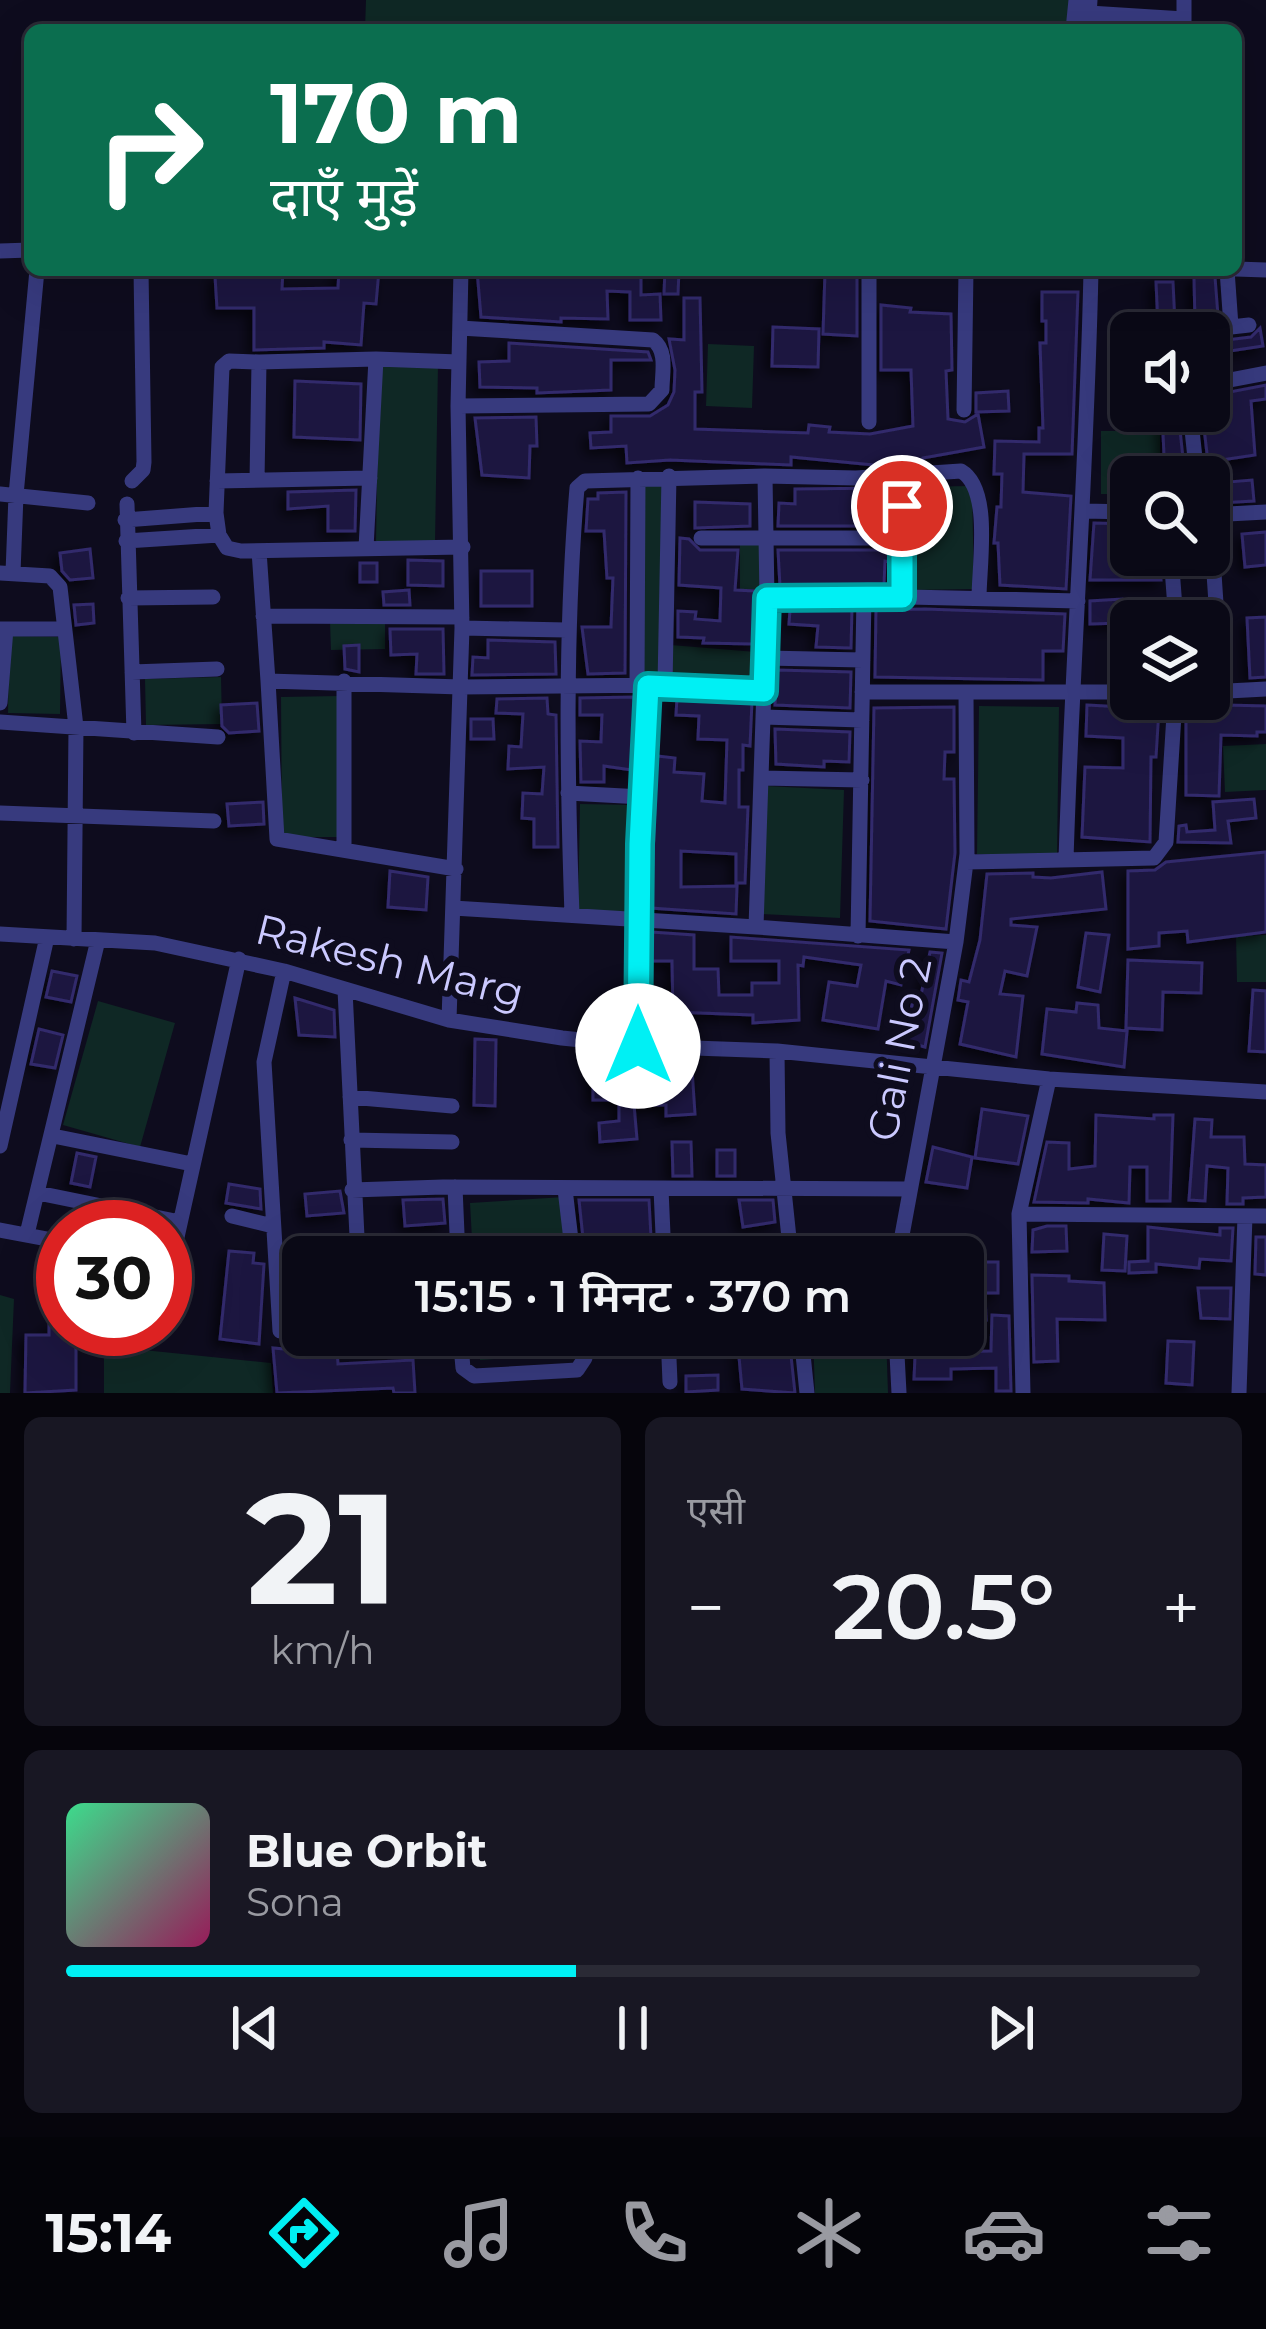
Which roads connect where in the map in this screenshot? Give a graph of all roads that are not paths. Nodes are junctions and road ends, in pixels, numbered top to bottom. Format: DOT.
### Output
graph roads {
  1 [pos="1089,14"];
  2 [pos="1175,24"];
  3 [pos="36,276"];
  4 [pos="141,276"];
  5 [pos="461,276"];
  6 [pos="869,276"];
  7 [pos="966,276"];
  8 [pos="1090,276"];
  9 [pos="1227,276"];
  10 [pos="1249,325"];
  11 [pos="1231,326"];
  12 [pos="460,328"];
  13 [pos="376,359"];
  14 [pos="259,362"];
  15 [pos="459,362"];
  16 [pos="1266,373"];
  17 [pos="1230,380"];
  18 [pos="458,406"];
  19 [pos="964,410"];
  20 [pos="868,422"];
  21 [pos="902,474"];
  22 [pos="669,476"];
  23 [pos="764,476"];
  24 [pos="370,478"];
  25 [pos="638,478"];
  26 [pos="257,480"];
  27 [pos="132,481"];
  28 [pos="218,482"];
  29 [pos="8,495"];
  30 [pos="88,503"];
  31 [pos="1084,511"];
  32 [pos="1110,512"];
  33 [pos="1266,512"];
  34 [pos="217,513"];
  35 [pos="1230,513"];
  36 [pos="219,536"];
  37 [pos="701,538"];
  38 [pos="766,538"];
  39 [pos="902,538"];
  40 [pos="126,541"];
  41 [pos="464,547"];
  42 [pos="366,548"];
  43 [pos="259,551"];
  44 [pos="7,573"];
  45 [pos="864,596"];
  46 [pos="213,597"];
  47 [pos="902,597"];
  48 [pos="128,598"];
  49 [pos="767,598"];
  50 [pos="979,598"];
  51 [pos="1078,601"];
  52 [pos="263,616"];
  53 [pos="462,622"];
  54 [pos="3,628"];
  55 [pos="64,629"];
  56 [pos="567,630"];
  57 [pos="765,658"];
  58 [pos="863,660"];
  59 [pos="218,669"];
  60 [pos="132,672"];
  61 [pos="268,681"];
  62 [pos="344,681"];
  63 [pos="567,685"];
  64 [pos="650,686"];
  65 [pos="461,687"];
  66 [pos="1266,689"];
  67 [pos="764,691"];
  68 [pos="1230,691"];
  69 [pos="862,692"];
  70 [pos="1110,692"];
  71 [pos="1071,693"];
  72 [pos="966,694"];
  73 [pos="0,704"];
  74 [pos="763,716"];
  75 [pos="862,720"];
  76 [pos="1174,720"];
  77 [pos="0,722"];
  78 [pos="76,727"];
  79 [pos="134,734"];
  80 [pos="218,737"];
  81 [pos="761,778"];
  82 [pos="862,780"];
  83 [pos="568,793"];
  84 [pos="642,796"];
  85 [pos="0,813"];
  86 [pos="76,816"];
  87 [pos="214,821"];
  88 [pos="344,850"];
  89 [pos="966,858"];
  90 [pos="1066,860"];
  91 [pos="456,869"];
  92 [pos="453,908"];
  93 [pos="572,915"];
  94 [pos="639,920"];
  95 [pos="756,927"];
  96 [pos="0,934"];
  97 [pos="858,936"];
  98 [pos="47,937"];
  99 [pos="74,939"];
  100 [pos="98,940"];
  101 [pos="956,942"];
  102 [pos="239,959"];
  103 [pos="284,971"];
  104 [pos="345,990"];
  105 [pos="449,1020"];
  106 [pos="638,1046"];
  107 [pos="777,1051"];
  108 [pos="933,1070"];
  109 [pos="1049,1079"];
  110 [pos="1266,1092"];
  111 [pos="350,1097"];
  112 [pos="452,1106"];
  113 [pos="53,1136"];
  114 [pos="351,1140"];
  115 [pos="452,1142"];
  116 [pos="0,1146"];
  117 [pos="192,1164"];
  118 [pos="455,1187"];
  119 [pos="783,1187"];
  120 [pos="565,1189"];
  121 [pos="661,1189"];
  122 [pos="909,1189"];
  123 [pos="352,1190"];
  124 [pos="38,1193"];
  125 [pos="72,1200"];
  126 [pos="185,1200"];
  127 [pos="1019,1214"];
  128 [pos="232,1216"];
  129 [pos="1245,1216"];
  130 [pos="1266,1216"];
  131 [pos="274,1226"];
  132 [pos="0,1230"];
  133 [pos="27,1234"];
  134 [pos="36,1236"];
  135 [pos="356,1236"];
  136 [pos="457,1236"];
  137 [pos="571,1236"];
  138 [pos="663,1236"];
  139 [pos="789,1236"];
  140 [pos="901,1236"];
  141 [pos="280,1331"];
  142 [pos="462,1356"];
  143 [pos="585,1356"];
  144 [pos="669,1356"];
  145 [pos="804,1356"];
  146 [pos="897,1356"];
  147 [pos="670,1382"];
  148 [pos="808,1393"];
  149 [pos="899,1393"];
  150 [pos="1023,1393"];
  151 [pos="1239,1393"];
  1 -- 2 [label="street"];
  3 -- 29 [label="street"];
  4 -- 27 [label="street"];
  5 -- 12 [label="street"];
  6 -- 20 [label="street"];
  7 -- 19 [label="street"];
  8 -- 31 [label="street"];
  9 -- 11 [label="street"];
  10 -- 11 [label="street"];
  12 -- 15 [label="street"];
  12 -- 18 [label="street"];
  13 -- 14 [label="street"];
  13 -- 15 [label="street"];
  13 -- 24 [label="street"];
  14 -- 26 [label="street"];
  14 -- 28 [label="street"];
  15 -- 18 [label="street"];
  16 -- 17 [label="street"];
  18 -- 41 [label="street"];
  21 -- 23 [label="street"];
  21 -- 39 [label="street"];
  21 -- 50 [label="street"];
  22 -- 23 [label="street"];
  22 -- 25 [label="street"];
  22 -- 64 [label="street"];
  23 -- 38 [label="street"];
  24 -- 26 [label="street"];
  24 -- 42 [label="street"];
  25 -- 56 [label="street"];
  25 -- 64 [label="street"];
  26 -- 28 [label="street"];
  28 -- 34 [label="street"];
  29 -- 30 [label="street"];
  29 -- 44 [label="street"];
  31 -- 32 [label="street"];
  31 -- 51 [label="street"];
  33 -- 35 [label="street"];
  34 -- 36 [label="street"];
  34 -- 40 [label="street"];
  36 -- 40 [label="street"];
  36 -- 43 [label="street"];
  37 -- 38 [label="street"];
  38 -- 39 [label="street"];
  38 -- 49 [label="street"];
  39 -- 47 [label="street"];
  40 -- 48 [label="street"];
  41 -- 42 [label="street"];
  41 -- 53 [label="street"];
  42 -- 43 [label="street"];
  43 -- 52 [label="street"];
  44 -- 55 [label="street"];
  45 -- 47 [label="street"];
  45 -- 49 [label="street"];
  45 -- 58 [label="street"];
  46 -- 48 [label="street"];
  47 -- 50 [label="street"];
  48 -- 60 [label="street"];
  49 -- 57 [label="street"];
  50 -- 51 [label="street"];
  51 -- 71 [label="street"];
  52 -- 53 [label="street"];
  52 -- 61 [label="street"];
  53 -- 56 [label="street"];
  53 -- 65 [label="street"];
  54 -- 55 [label="street"];
  54 -- 73 [label="street"];
  55 -- 78 [label="street"];
  56 -- 63 [label="street"];
  57 -- 58 [label="street"];
  57 -- 67 [label="street"];
  58 -- 69 [label="street"];
  59 -- 60 [label="street"];
  60 -- 79 [label="street"];
  61 -- 62 [label="street"];
  61 -- 88 [label="street"];
  62 -- 65 [label="street"];
  62 -- 88 [label="street"];
  63 -- 64 [label="street"];
  63 -- 65 [label="street"];
  63 -- 83 [label="street"];
  64 -- 67 [label="street"];
  64 -- 84 [label="street"];
  65 -- 91 [label="street"];
  66 -- 68 [label="street"];
  67 -- 74 [label="street"];
  69 -- 72 [label="street"];
  69 -- 75 [label="street"];
  70 -- 71 [label="street"];
  71 -- 72 [label="street"];
  71 -- 90 [label="street"];
  72 -- 89 [label="street, Gali No 2"];
  74 -- 75 [label="street"];
  74 -- 81 [label="street"];
  75 -- 82 [label="street"];
  76 -- 90 [label="street"];
  77 -- 78 [label="street"];
  78 -- 79 [label="street"];
  78 -- 86 [label="street"];
  79 -- 80 [label="street"];
  81 -- 82 [label="street"];
  81 -- 95 [label="street"];
  82 -- 97 [label="street"];
  83 -- 84 [label="street"];
  83 -- 93 [label="street"];
  84 -- 94 [label="street"];
  85 -- 86 [label="street"];
  86 -- 87 [label="street"];
  86 -- 99 [label="street"];
  88 -- 91 [label="street"];
  89 -- 90 [label="street"];
  89 -- 101 [label="street, Gali No 2"];
  91 -- 92 [label="street"];
  92 -- 93 [label="street"];
  92 -- 105 [label="street"];
  93 -- 94 [label="street"];
  94 -- 95 [label="street"];
  94 -- 106 [label="street"];
  95 -- 97 [label="street"];
  96 -- 98 [label="street, Rakesh Marg"];
  97 -- 101 [label="street"];
  98 -- 99 [label="street, Rakesh Marg"];
  98 -- 116 [label="street"];
  99 -- 100 [label="street, Rakesh Marg"];
  100 -- 102 [label="street, Rakesh Marg"];
  100 -- 113 [label="street"];
  101 -- 108 [label="street, Gali No 2"];
  102 -- 103 [label="street, Rakesh Marg"];
  102 -- 117 [label="street"];
  103 -- 104 [label="street, Rakesh Marg"];
  103 -- 131 [label="street"];
  104 -- 105 [label="street, Rakesh Marg"];
  104 -- 111 [label="street"];
  105 -- 106 [label="street, Rakesh Marg"];
  106 -- 107 [label="street, Rakesh Marg"];
  107 -- 108 [label="street, Rakesh Marg"];
  107 -- 119 [label="street"];
  108 -- 109 [label="street, Rakesh Marg"];
  108 -- 122 [label="street, Gali No 2"];
  109 -- 110 [label="street, Rakesh Marg"];
  109 -- 127 [label="street"];
  111 -- 112 [label="street"];
  111 -- 114 [label="street"];
  113 -- 117 [label="street"];
  113 -- 124 [label="street"];
  114 -- 115 [label="street"];
  114 -- 123 [label="street"];
  117 -- 126 [label="street"];
  118 -- 120 [label="street"];
  118 -- 123 [label="street"];
  118 -- 136 [label="street"];
  119 -- 121 [label="street"];
  119 -- 122 [label="street"];
  119 -- 139 [label="street"];
  120 -- 121 [label="street"];
  120 -- 137 [label="street"];
  121 -- 138 [label="street"];
  122 -- 140 [label="street, Gali No 2"];
  123 -- 135 [label="street"];
  124 -- 125 [label="street"];
  124 -- 133 [label="street"];
  127 -- 129 [label="street"];
  127 -- 150 [label="street"];
  128 -- 131 [label="street"];
  129 -- 130 [label="street"];
  129 -- 151 [label="street"];
  131 -- 141 [label="street"];
  132 -- 133 [label="street"];
  133 -- 134 [label="street"];
  142 -- 143 [label="street"];
  144 -- 147 [label="street"];
  145 -- 148 [label="street"];
  146 -- 149 [label="street"];
}
